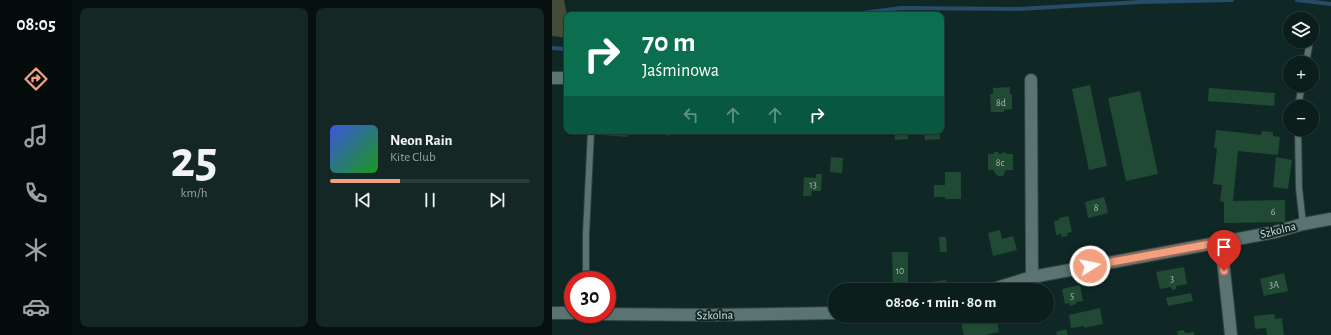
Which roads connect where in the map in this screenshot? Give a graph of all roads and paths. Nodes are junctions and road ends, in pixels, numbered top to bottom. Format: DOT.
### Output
graph roads {
  1 [pos="552,78"];
  2 [pos="564,78"];
  3 [pos="1031,80"];
  4 [pos="591,134"];
  5 [pos="1298,136"];
  6 [pos="1331,218"];
  7 [pos="1303,224"];
  8 [pos="1221,242"];
  9 [pos="586,271"];
  10 [pos="1032,277"];
  11 [pos="1013,283"];
  12 [pos="552,313"];
  13 [pos="564,313"];
  14 [pos="828,313"];
  15 [pos="616,314"];
  16 [pos="1231,335"];
  1 -- 2 [label="street"];
  3 -- 10 [label="street"];
  4 -- 9 [label="lane"];
  5 -- 7 [label="lane"];
  6 -- 7 [label="street, Szkolna"];
  7 -- 8 [label="street, Szkolna"];
  8 -- 10 [label="street, Szkolna"];
  8 -- 16 [label="street"];
  10 -- 11 [label="street, Szkolna"];
  12 -- 13 [label="street"];
  14 -- 15 [label="street, Szkolna"];
}
